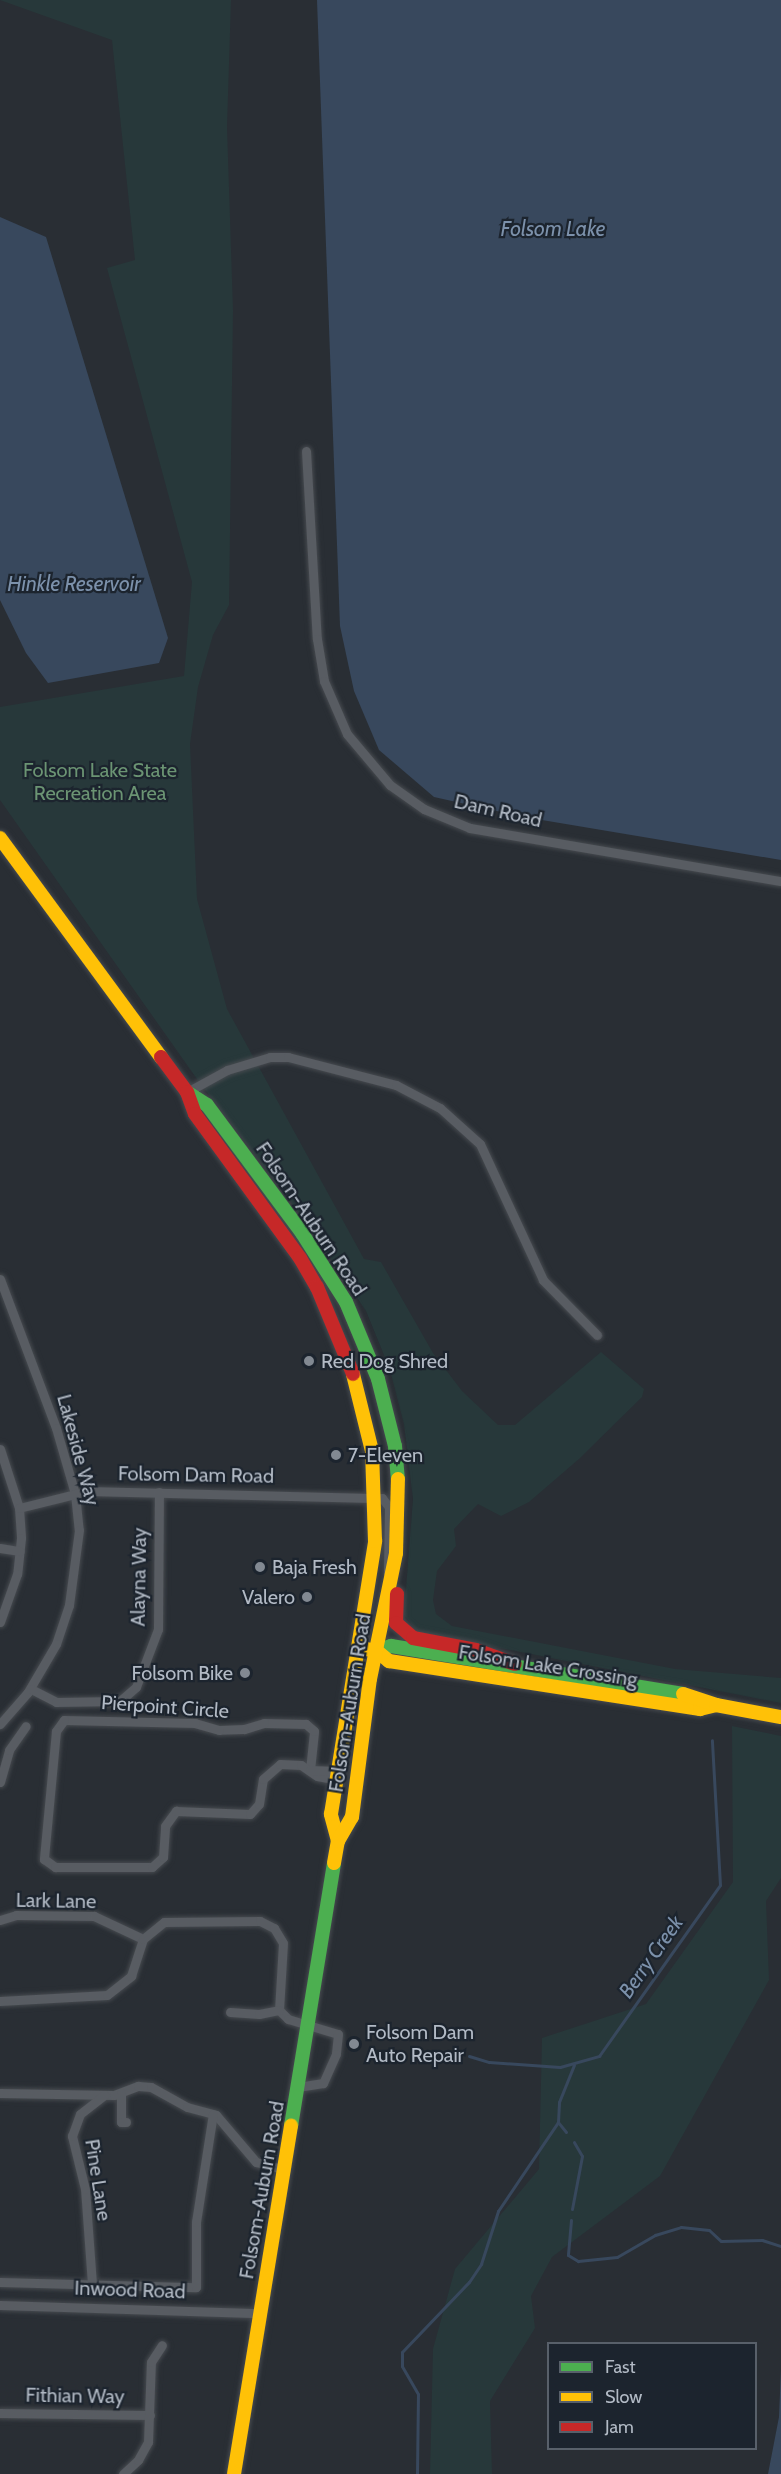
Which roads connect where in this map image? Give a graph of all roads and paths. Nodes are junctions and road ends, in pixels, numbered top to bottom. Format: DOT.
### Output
graph roads {
  1 [pos="306,451"];
  2 [pos="0,838"];
  3 [pos="781,881"];
  4 [pos="187,1092"];
  5 [pos="0,1279"];
  6 [pos="597,1335"];
  7 [pos="0,1449"];
  8 [pos="159,1492"];
  9 [pos="75,1494"];
  10 [pos="375,1497"];
  11 [pos="19,1508"];
  12 [pos="0,1548"];
  13 [pos="20,1551"];
  14 [pos="396,1553"];
  15 [pos="390,1581"];
  16 [pos="0,1622"];
  17 [pos="360,1648"];
  18 [pos="377,1651"];
  19 [pos="515,1664"];
  20 [pos="30,1689"];
  21 [pos="716,1705"];
  22 [pos="781,1717"];
  23 [pos="0,1724"];
  24 [pos="27,1726"];
  25 [pos="310,1770"];
  26 [pos="337,1775"];
  27 [pos="0,1782"];
  28 [pos="338,1841"];
  29 [pos="0,1920"];
  30 [pos="143,1939"];
  31 [pos="0,2001"];
  32 [pos="279,2010"];
  33 [pos="230,2012"];
  34 [pos="309,2025"];
  35 [pos="299,2087"];
  36 [pos="121,2092"];
  37 [pos="0,2093"];
  38 [pos="104,2095"];
  39 [pos="213,2114"];
  40 [pos="126,2122"];
  41 [pos="286,2170"];
  42 [pos="0,2282"];
  43 [pos="92,2284"];
  44 [pos="0,2305"];
  45 [pos="260,2313"];
  46 [pos="162,2345"];
  47 [pos="0,2413"];
  48 [pos="150,2415"];
  49 [pos="123,2474"];
  50 [pos="234,2474"];
  1 -- 3 [label="street, Dam Road"];
  2 -- 4 [label="main road, Folsom-Auburn Road"];
  4 -- 6 [label="street"];
  4 -- 10 [label="main road, Folsom-Auburn Road"];
  4 -- 14 [label="main road, Folsom-Auburn Road"];
  5 -- 9 [label="street, Lakeside Way"];
  7 -- 11 [label="street"];
  8 -- 9 [label="street, Folsom Dam Road"];
  8 -- 10 [label="street, Folsom Dam Road"];
  8 -- 20 [label="street, Alayna Way"];
  9 -- 11 [label="street, Folsom Dam Road"];
  9 -- 20 [label="street, Lakeside Way"];
  10 -- 15 [label="street"];
  10 -- 17 [label="main road, Folsom-Auburn Road"];
  11 -- 13 [label="street"];
  12 -- 13 [label="street"];
  13 -- 16 [label="street"];
  14 -- 15 [label="main road, Folsom-Auburn Road"];
  14 -- 19 [label="main road"];
  15 -- 18 [label="main road, Folsom-Auburn Road"];
  17 -- 18 [label="main road, Folsom Lake Crossing"];
  17 -- 26 [label="main road, Folsom-Auburn Road"];
  18 -- 19 [label="main road, Folsom Lake Crossing"];
  18 -- 21 [label="main road, Folsom Lake Crossing"];
  18 -- 28 [label="main road, Folsom-Auburn Road"];
  19 -- 21 [label="main road, Folsom Lake Crossing"];
  20 -- 23 [label="street, Lakeside Way"];
  21 -- 22 [label="main road, Folsom Lake Crossing"];
  24 -- 27 [label="street"];
  25 -- 25 [label="street, Pierpoint Circle"];
  25 -- 26 [label="street, Pierpoint Circle"];
  26 -- 28 [label="main road, Folsom-Auburn Road"];
  28 -- 34 [label="main road, Folsom-Auburn Road"];
  29 -- 30 [label="street, Lark Lane"];
  30 -- 31 [label="street"];
  30 -- 32 [label="street"];
  32 -- 33 [label="street"];
  32 -- 34 [label="street"];
  34 -- 35 [label="main road, Folsom-Auburn Road"];
  34 -- 35 [label="street"];
  35 -- 41 [label="main road, Folsom-Auburn Road"];
  36 -- 38 [label="street"];
  36 -- 39 [label="street"];
  36 -- 40 [label="street"];
  37 -- 38 [label="street"];
  38 -- 43 [label="street, Pine Lane"];
  39 -- 41 [label="street"];
  39 -- 43 [label="street"];
  41 -- 45 [label="main road, Folsom-Auburn Road"];
  42 -- 43 [label="street"];
  44 -- 45 [label="street, Inwood Road"];
  45 -- 50 [label="main road, Folsom-Auburn Road"];
  46 -- 48 [label="street"];
  47 -- 48 [label="street, Fithian Way"];
  48 -- 49 [label="street"];
}
